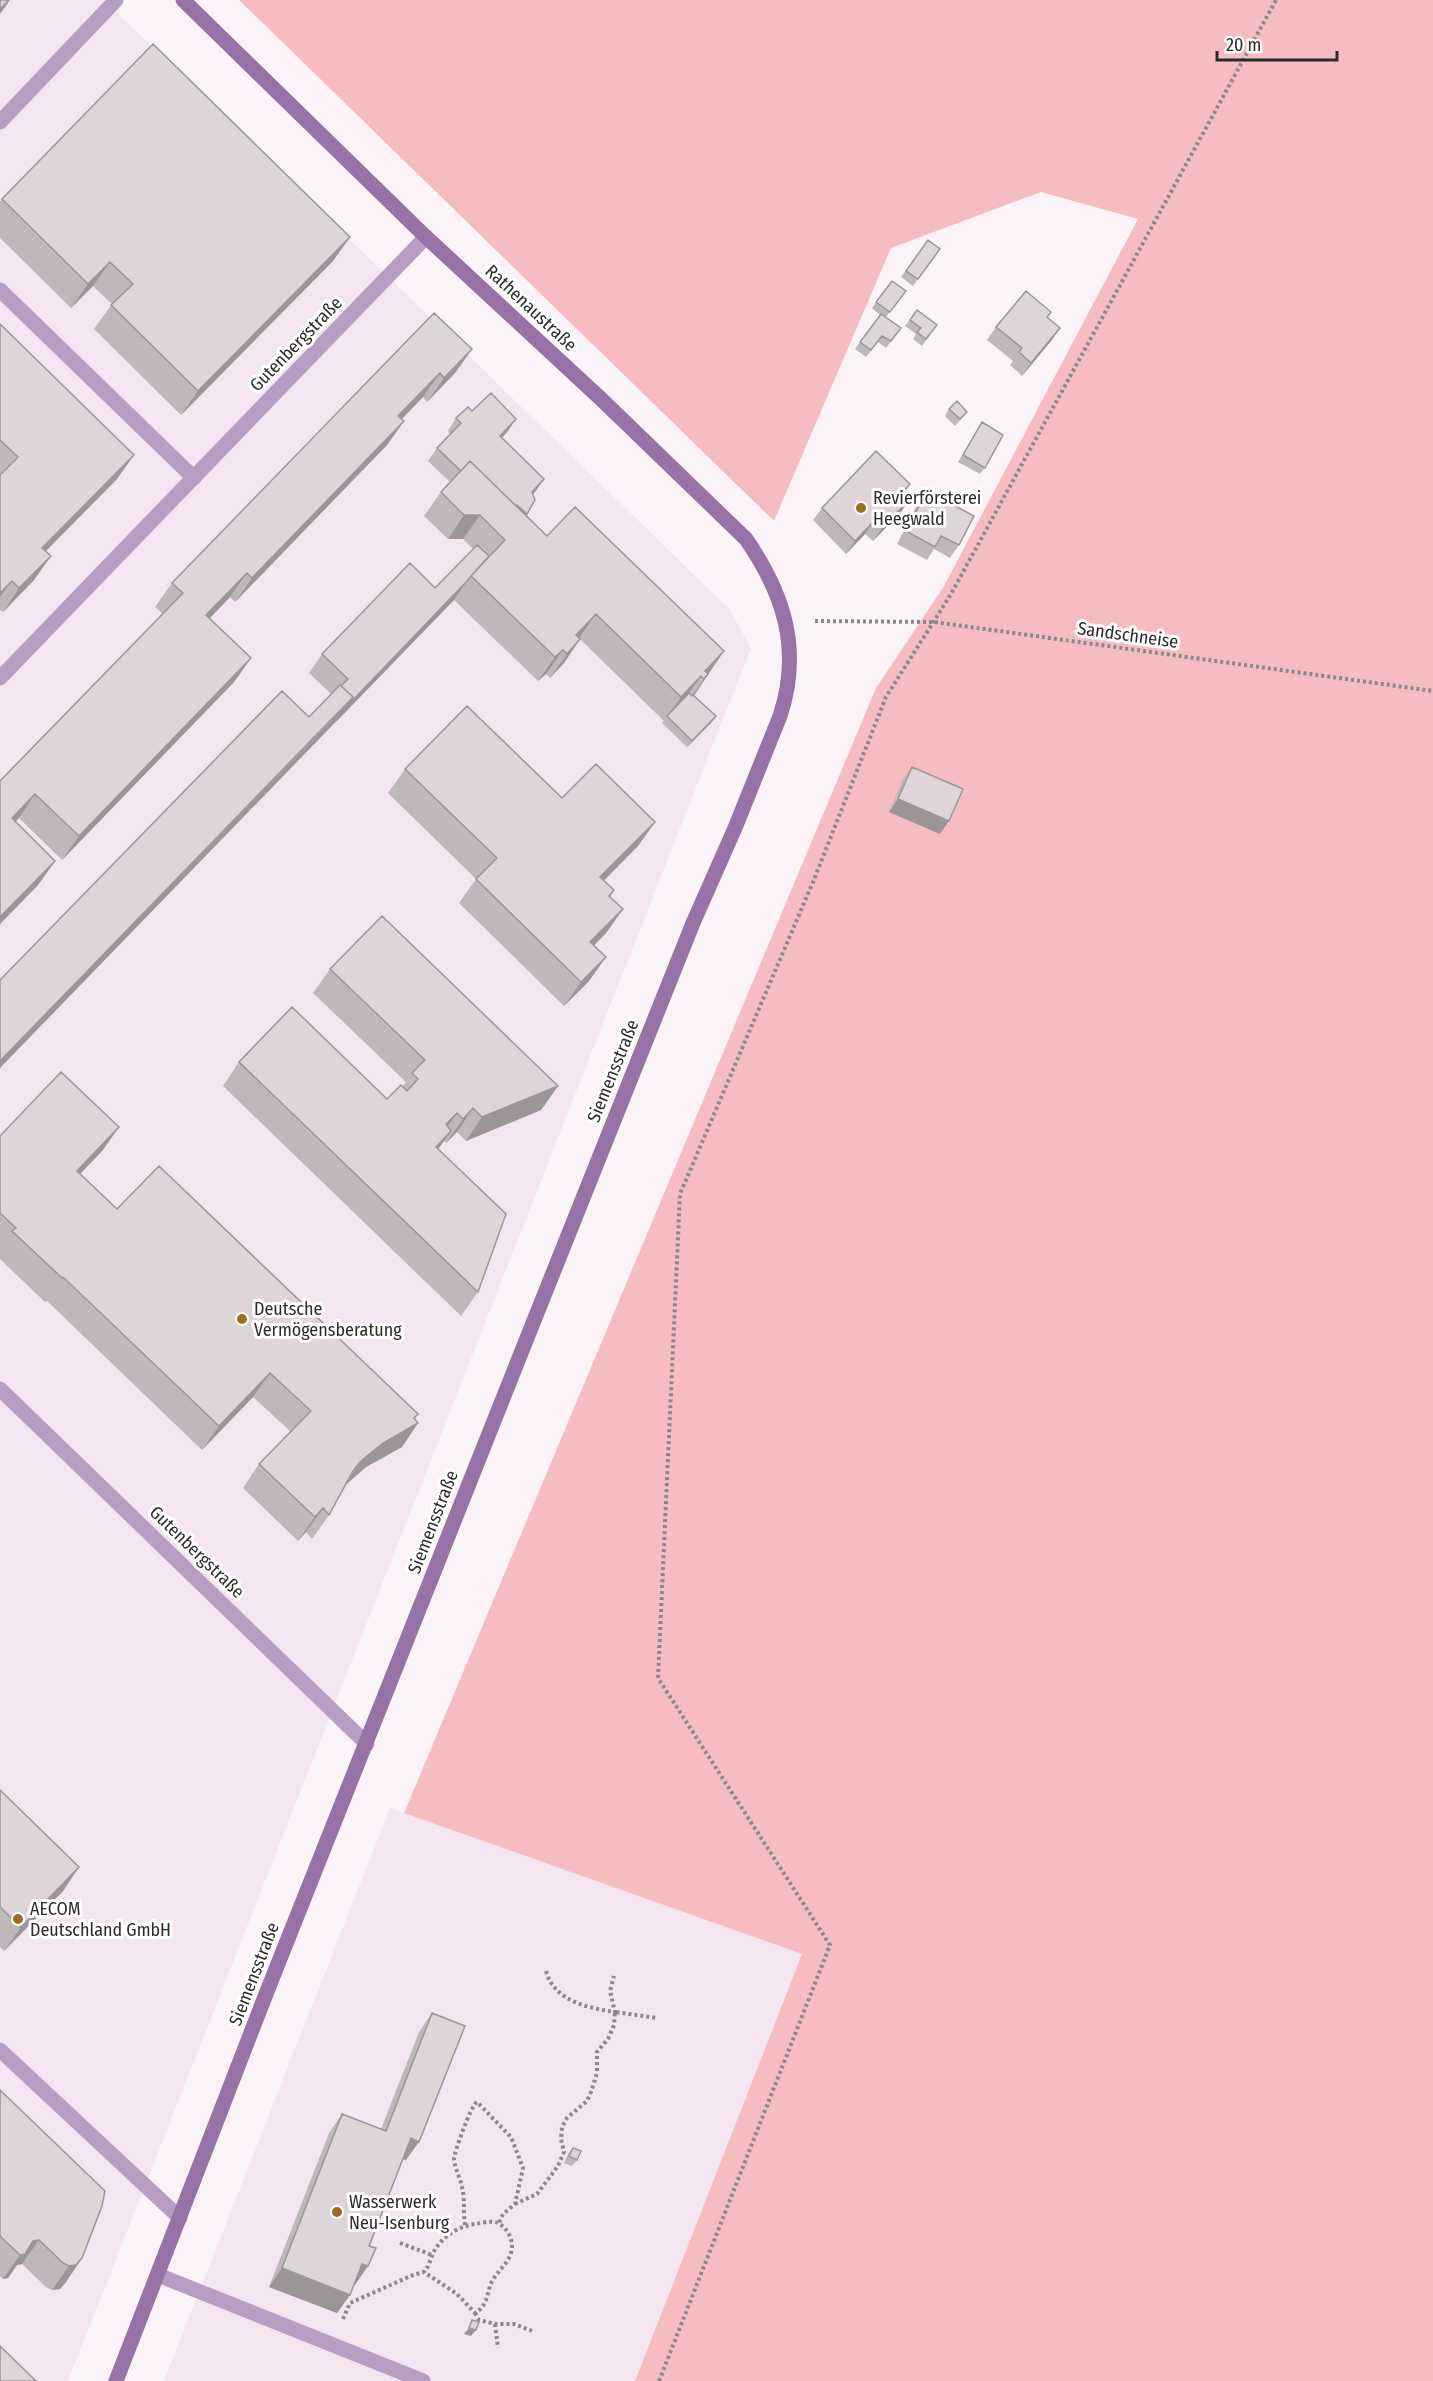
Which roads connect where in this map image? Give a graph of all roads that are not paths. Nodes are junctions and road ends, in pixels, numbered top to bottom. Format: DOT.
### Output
graph roads {
  1 [pos="116,0"];
  2 [pos="183,0"];
  3 [pos="0,122"];
  4 [pos="426,237"];
  5 [pos="0,290"];
  6 [pos="194,478"];
  7 [pos="0,678"];
  8 [pos="789,679"];
  9 [pos="0,1389"];
  10 [pos="367,1743"];
  11 [pos="0,2050"];
  12 [pos="180,2218"];
  13 [pos="158,2275"];
  14 [pos="116,2381"];
  15 [pos="423,2381"];
  1 -- 3 [label="lane"];
  2 -- 4 [label="street, Rathenaustraße"];
  4 -- 6 [label="lane, Gutenbergstraße"];
  4 -- 8 [label="street, Rathenaustraße"];
  5 -- 6 [label="lane"];
  6 -- 7 [label="lane, Gutenbergstraße"];
  8 -- 10 [label="street, Siemensstraße"];
  9 -- 10 [label="lane, Gutenbergstraße"];
  10 -- 12 [label="street, Siemensstraße"];
  11 -- 12 [label="lane"];
  12 -- 13 [label="street, Siemensstraße"];
  13 -- 14 [label="street, Siemensstraße"];
  13 -- 15 [label="lane"];
}
